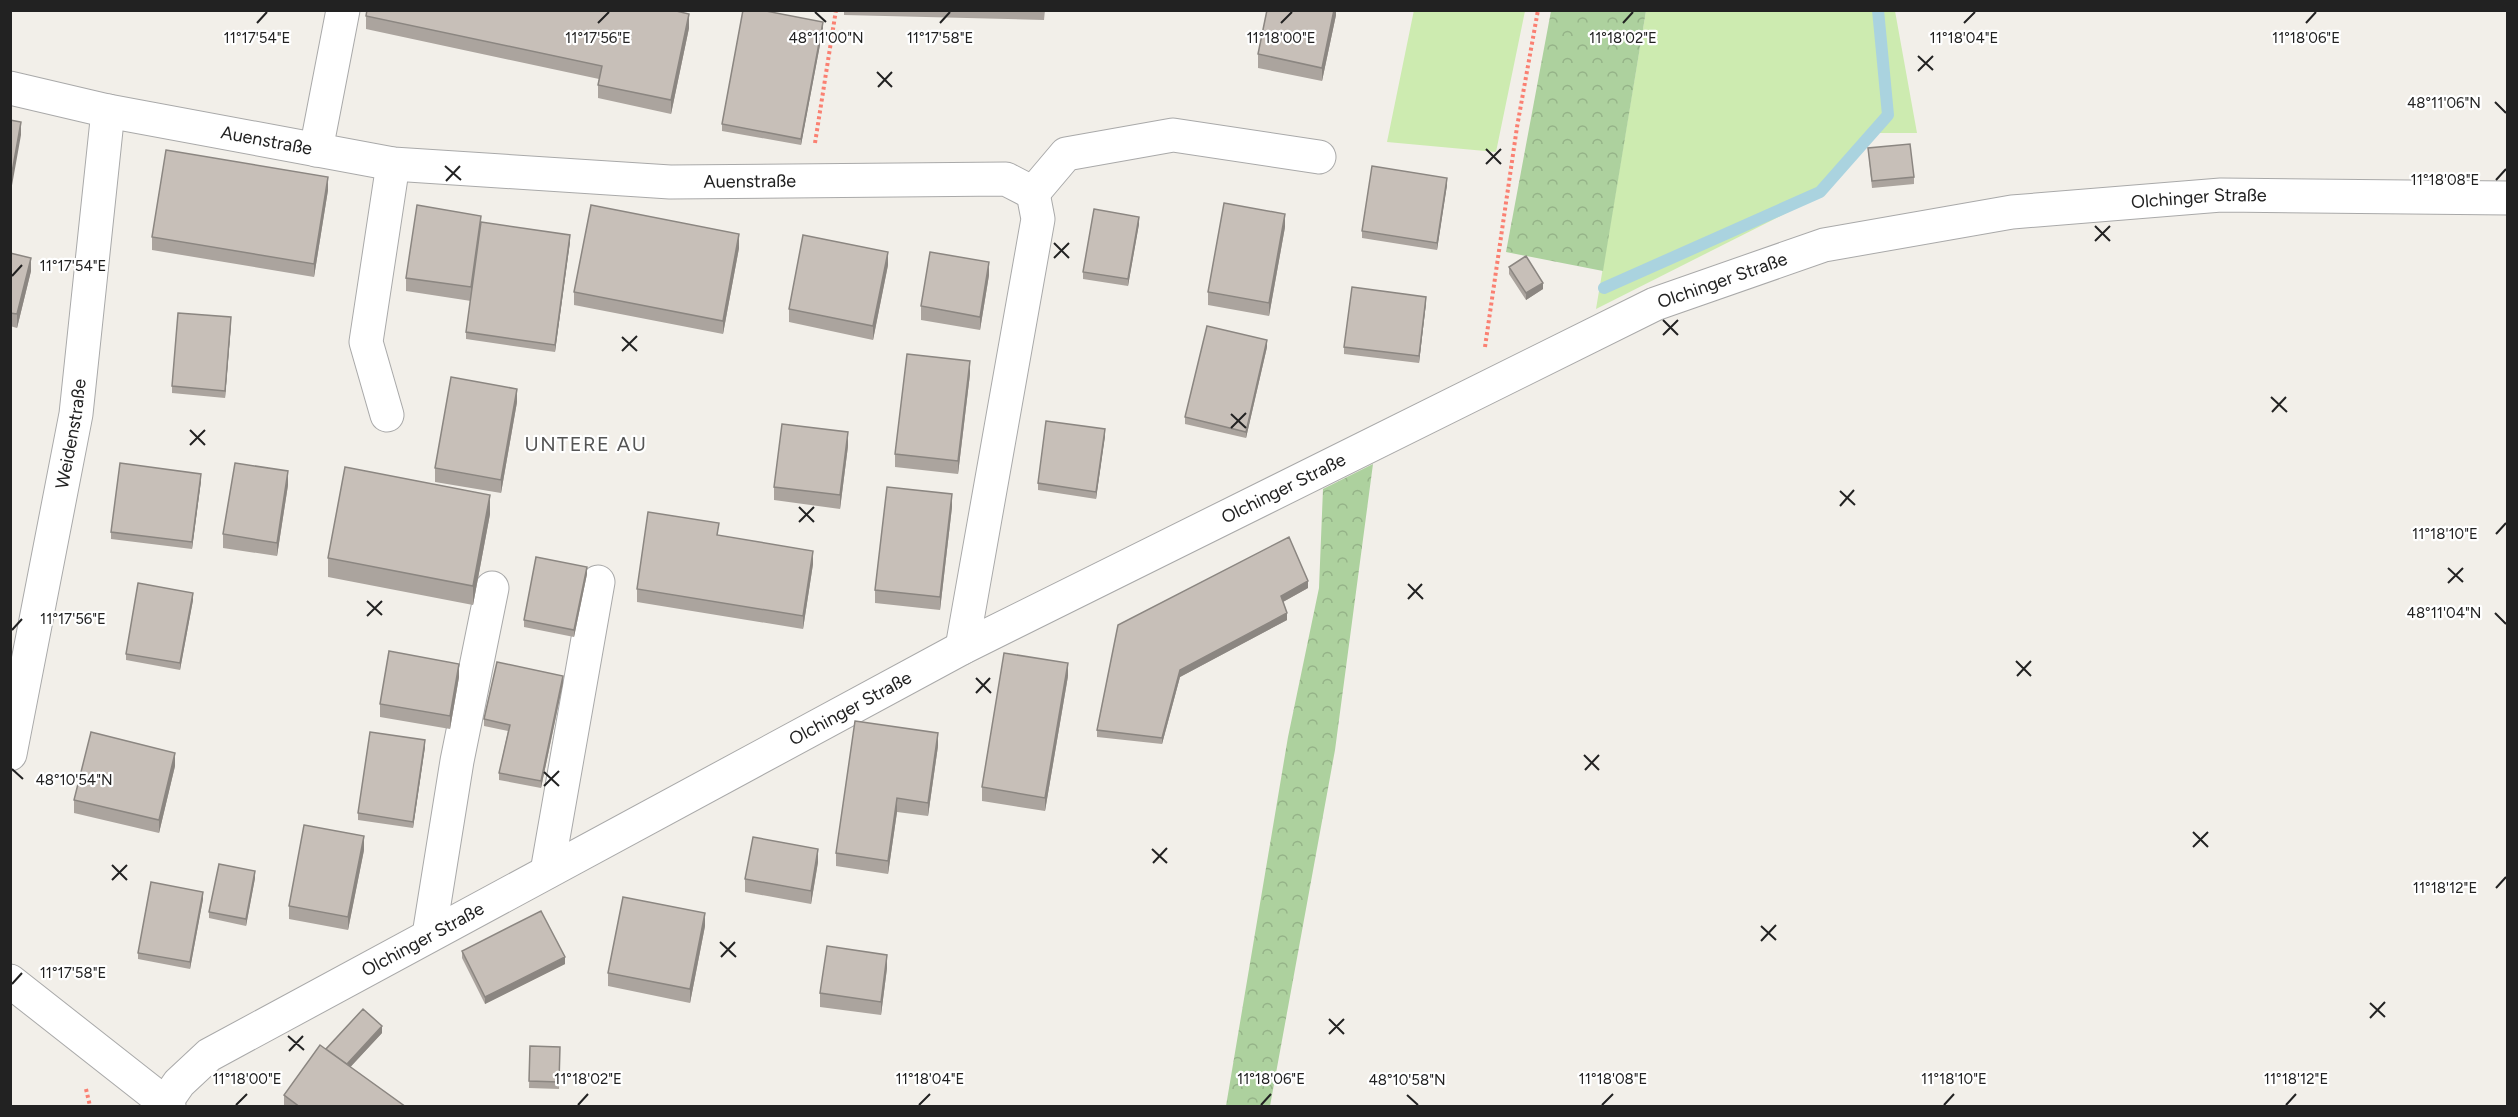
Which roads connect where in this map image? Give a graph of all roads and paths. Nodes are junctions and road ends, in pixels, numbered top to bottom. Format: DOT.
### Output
graph roads {
  1 [pos="343,10"];
  2 [pos="836,10"];
  3 [pos="1538,10"];
  4 [pos="10,88"];
  5 [pos="108,111"];
  6 [pos="316,150"];
  7 [pos="1319,157"];
  8 [pos="393,164"];
  9 [pos="809,181"];
  10 [pos="1033,193"];
  11 [pos="2508,198"];
  12 [pos="1479,392"];
  13 [pos="387,415"];
  14 [pos="598,582"];
  15 [pos="492,588"];
  16 [pos="962,648"];
  17 [pos="10,754"];
  18 [pos="547,872"];
  19 [pos="429,935"];
  20 [pos="10,981"];
  21 [pos="165,1106"];
  1 -- 6 [label="street"];
  2 -- 9 [label="path"];
  3 -- 12 [label="path"];
  4 -- 5 [label="street, Auenstraße"];
  5 -- 6 [label="street, Auenstraße"];
  5 -- 17 [label="street, Weidenstraße"];
  6 -- 8 [label="street, Auenstraße"];
  7 -- 10 [label="street"];
  8 -- 9 [label="street, Auenstraße"];
  8 -- 13 [label="street"];
  9 -- 10 [label="street, Auenstraße"];
  10 -- 16 [label="street"];
  11 -- 12 [label="street, Olchinger Straße"];
  12 -- 16 [label="street, Olchinger Straße"];
  14 -- 18 [label="street"];
  15 -- 19 [label="street"];
  16 -- 18 [label="street, Olchinger Straße"];
  18 -- 19 [label="street, Olchinger Straße"];
  19 -- 21 [label="street, Olchinger Straße"];
  20 -- 21 [label="street"];
}
